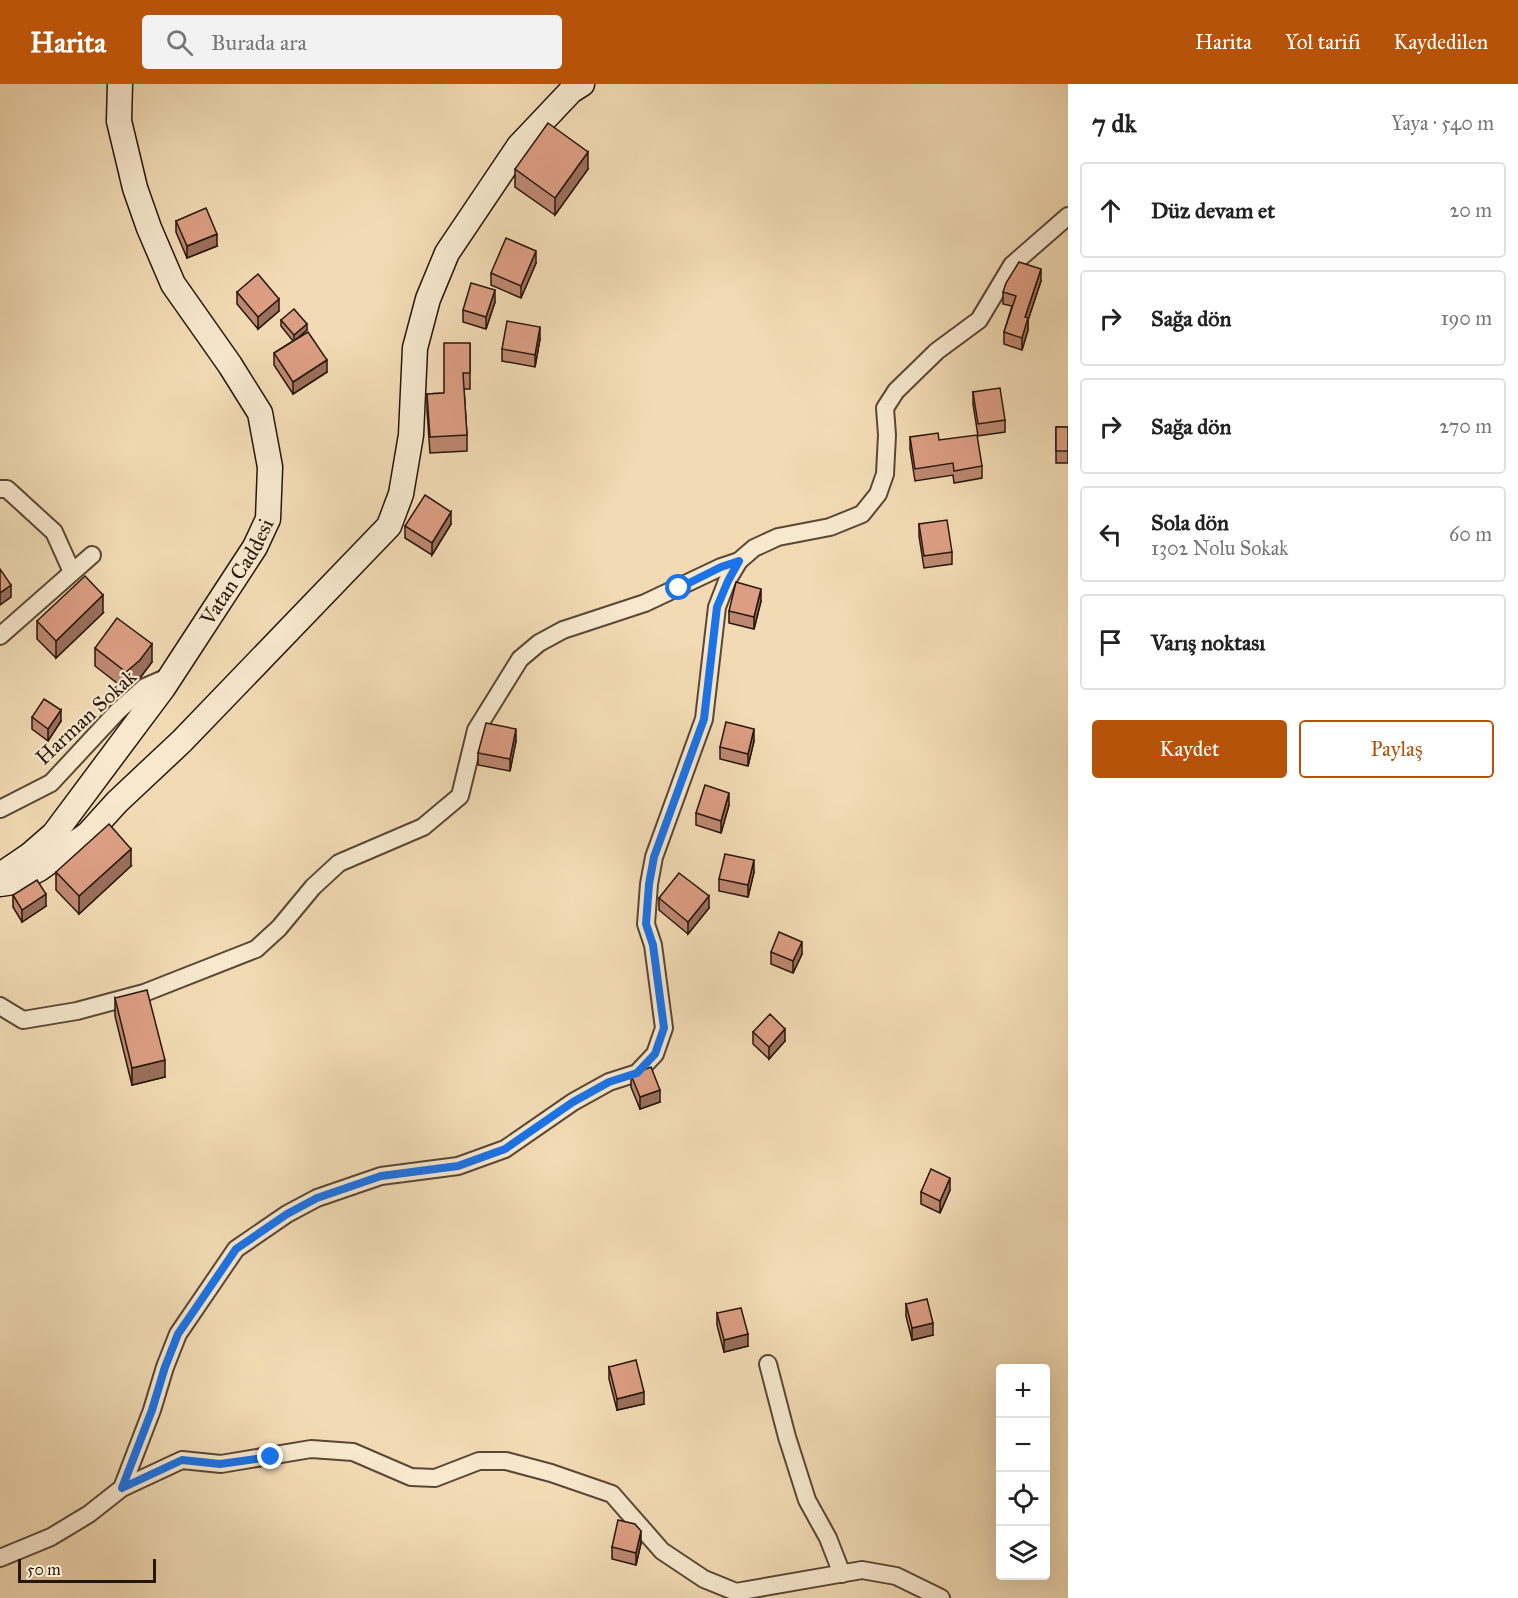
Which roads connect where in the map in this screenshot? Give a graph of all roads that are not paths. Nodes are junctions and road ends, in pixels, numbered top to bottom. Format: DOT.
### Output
graph roads {
  1 [pos="120,84"];
  2 [pos="582,84"];
  3 [pos="1068,216"];
  4 [pos="0,489"];
  5 [pos="92,555"];
  6 [pos="739,561"];
  7 [pos="72,572"];
  8 [pos="0,636"];
  9 [pos="171,676"];
  10 [pos="0,809"];
  11 [pos="0,876"];
  12 [pos="0,884"];
  13 [pos="0,1006"];
  14 [pos="768,1364"];
  15 [pos="122,1488"];
  16 [pos="0,1558"];
  17 [pos="842,1575"];
  18 [pos="737,1595"];
  19 [pos="941,1598"];
  1 -- 9 [label="street, Vatan Caddesi"];
  2 -- 12 [label="street"];
  3 -- 6 [label="street"];
  4 -- 7 [label="street"];
  5 -- 7 [label="street"];
  6 -- 13 [label="street"];
  6 -- 15 [label="street"];
  7 -- 8 [label="street"];
  9 -- 10 [label="street, Harman Sokak"];
  9 -- 11 [label="street, Vatan Caddesi"];
  14 -- 17 [label="street"];
  15 -- 16 [label="street"];
  15 -- 18 [label="street"];
  17 -- 18 [label="street"];
  17 -- 19 [label="street"];
}
